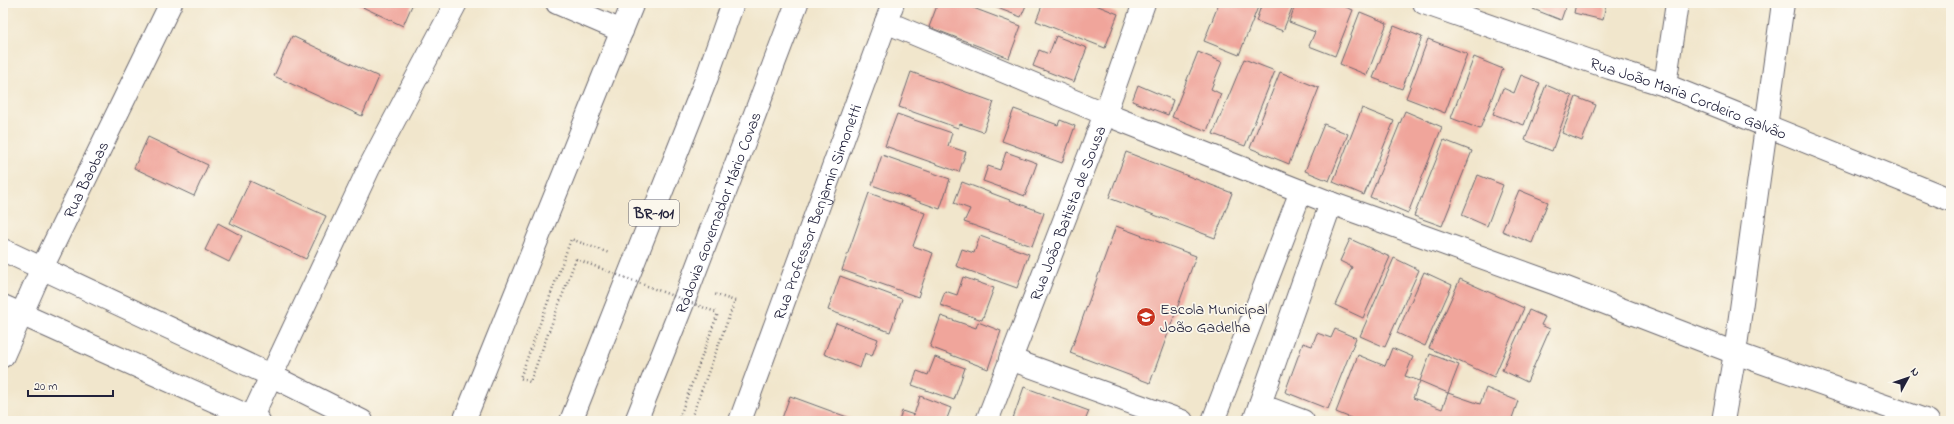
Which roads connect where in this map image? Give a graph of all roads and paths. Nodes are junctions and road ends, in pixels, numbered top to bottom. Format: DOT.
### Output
graph roads {
  1 [pos="171,3"];
  2 [pos="456,3"];
  3 [pos="557,3"];
  4 [pos="633,3"];
  5 [pos="733,3"];
  6 [pos="797,3"];
  7 [pos="1144,3"];
  8 [pos="1424,3"];
  9 [pos="1677,3"];
  10 [pos="1783,3"];
  11 [pos="890,13"];
  12 [pos="622,31"];
  13 [pos="1665,85"];
  14 [pos="1105,114"];
  15 [pos="1766,126"];
  16 [pos="1301,191"];
  17 [pos="1951,200"];
  18 [pos="1331,203"];
  19 [pos="3,250"];
  20 [pos="634,263"];
  21 [pos="42,268"];
  22 [pos="735,301"];
  23 [pos="12,310"];
  24 [pos="1735,353"];
  25 [pos="3,356"];
  26 [pos="1010,359"];
  27 [pos="270,375"];
  28 [pos="1257,413"];
  29 [pos="253,420"];
  30 [pos="362,421"];
  31 [pos="464,421"];
  32 [pos="572,421"];
  33 [pos="636,421"];
  34 [pos="678,421"];
  35 [pos="690,421"];
  36 [pos="740,421"];
  37 [pos="987,421"];
  38 [pos="1182,421"];
  39 [pos="1213,421"];
  40 [pos="1303,421"];
  41 [pos="1723,421"];
  42 [pos="1928,421"];
  1 -- 21 [label="main road, Rua Baobas"];
  2 -- 27 [label="main road"];
  3 -- 12 [label="main road"];
  4 -- 12 [label="main road"];
  5 -- 20 [label="main road, BR-101"];
  6 -- 33 [label="main road, Rodovia Governador Mário Covas"];
  7 -- 14 [label="main road, Rua João Batista de Sousa"];
  8 -- 13 [label="main road, Rua João Maria Cordeiro Galvão"];
  9 -- 13 [label="main road"];
  10 -- 15 [label="main road"];
  11 -- 14 [label="main road"];
  11 -- 36 [label="main road, Rua Professor Benjamin Simonetti"];
  12 -- 31 [label="main road"];
  13 -- 15 [label="main road, Rua João Maria Cordeiro Galvão"];
  14 -- 16 [label="main road"];
  14 -- 26 [label="main road, Rua João Batista de Sousa"];
  15 -- 17 [label="main road, Rua João Maria Cordeiro Galvão"];
  15 -- 24 [label="main road"];
  16 -- 18 [label="main road"];
  16 -- 39 [label="main road"];
  18 -- 24 [label="main road"];
  18 -- 28 [label="main road"];
  19 -- 21 [label="main road"];
  20 -- 32 [label="main road, BR-101"];
  20 -- 34 [label="path, bridge"];
  21 -- 23 [label="main road, Rua Baobas"];
  21 -- 27 [label="main road"];
  22 -- 35 [label="path"];
  23 -- 25 [label="main road, Rua Baobas"];
  23 -- 29 [label="main road"];
  24 -- 41 [label="main road"];
  24 -- 42 [label="main road"];
  26 -- 37 [label="main road, Rua João Batista de Sousa"];
  26 -- 38 [label="main road"];
  27 -- 29 [label="main road"];
  27 -- 30 [label="main road"];
  28 -- 40 [label="main road"];
}
